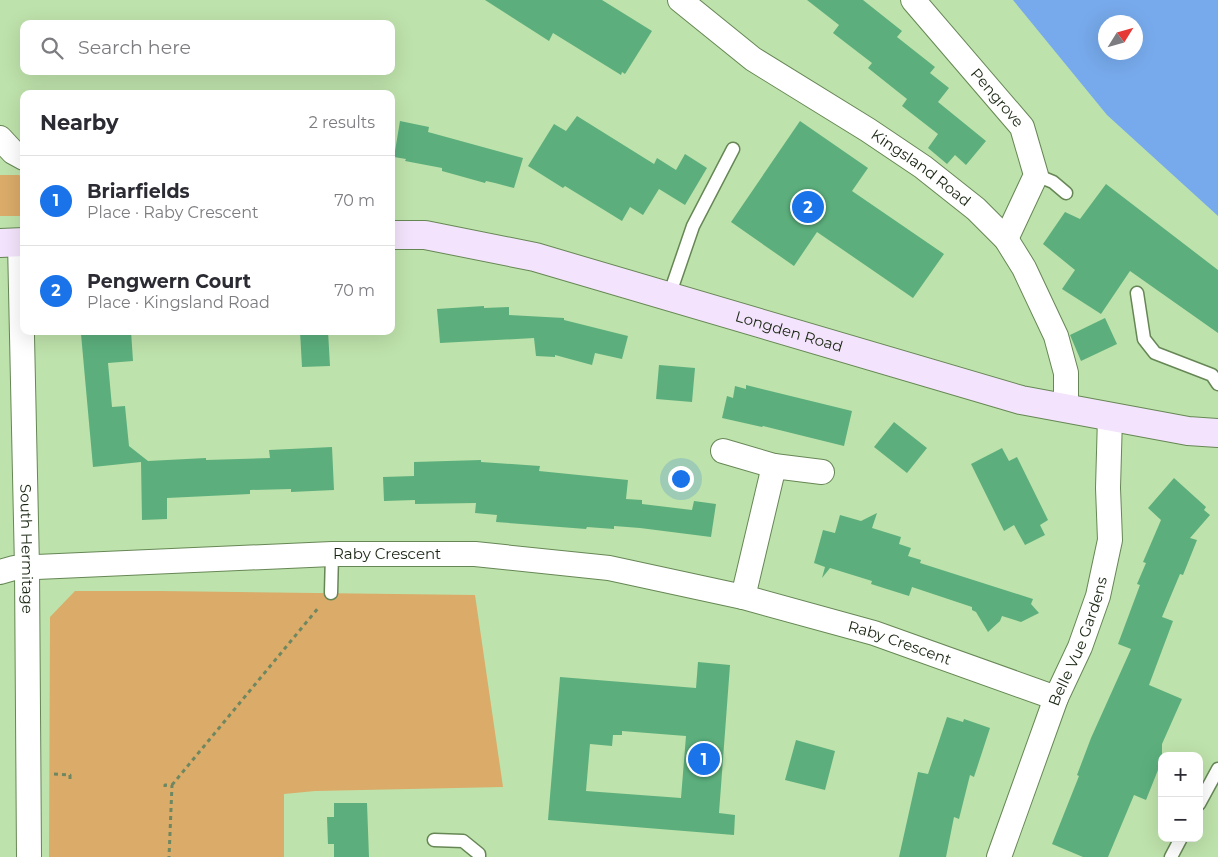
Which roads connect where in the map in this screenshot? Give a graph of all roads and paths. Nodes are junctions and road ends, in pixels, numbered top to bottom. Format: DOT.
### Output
graph roads {
  1 [pos="680,0"];
  2 [pos="913,0"];
  3 [pos="0,138"];
  4 [pos="733,149"];
  5 [pos="20,156"];
  6 [pos="1036,175"];
  7 [pos="1066,193"];
  8 [pos="395,235"];
  9 [pos="1006,239"];
  10 [pos="15,243"];
  11 [pos="1137,293"];
  12 [pos="669,296"];
  13 [pos="1218,384"];
  14 [pos="1066,408"];
  15 [pos="1110,417"];
  16 [pos="1218,433"];
  17 [pos="723,450"];
  18 [pos="774,466"];
  19 [pos="822,472"];
  20 [pos="332,554"];
  21 [pos="27,568"];
  22 [pos="0,572"];
  23 [pos="330,593"];
  24 [pos="743,597"];
  25 [pos="1056,698"];
  26 [pos="1218,769"];
  27 [pos="49,774"];
  28 [pos="70,780"];
  29 [pos="172,785"];
  30 [pos="165,787"];
  31 [pos="1203,797"];
  32 [pos="434,840"];
  33 [pos="1179,842"];
  34 [pos="29,857"];
  35 [pos="169,857"];
  36 [pos="479,857"];
  37 [pos="998,857"];
  38 [pos="1171,857"];
  1 -- 9 [label="street, Kingsland Road"];
  2 -- 6 [label="street, Pengrove"];
  3 -- 5 [label="street"];
  4 -- 12 [label="lane"];
  6 -- 7 [label="lane"];
  6 -- 9 [label="street"];
  8 -- 12 [label="street, Longden Road"];
  9 -- 14 [label="street, Kingsland Road"];
  10 -- 21 [label="street, South Hermitage"];
  11 -- 13 [label="lane"];
  12 -- 14 [label="street, Longden Road"];
  14 -- 15 [label="street, Longden Road"];
  15 -- 16 [label="street, Longden Road"];
  15 -- 25 [label="street, Belle Vue Gardens"];
  17 -- 18 [label="street"];
  18 -- 19 [label="street"];
  18 -- 24 [label="street"];
  20 -- 21 [label="street, Raby Crescent"];
  20 -- 23 [label="lane"];
  20 -- 24 [label="street, Raby Crescent"];
  21 -- 22 [label="street, Raby Crescent"];
  21 -- 34 [label="street, South Hermitage"];
  23 -- 29 [label="path"];
  24 -- 25 [label="street, Raby Crescent"];
  25 -- 37 [label="street, Belle Vue Gardens"];
  26 -- 31 [label="lane"];
  27 -- 28 [label="path"];
  29 -- 30 [label="path"];
  29 -- 35 [label="path"];
  32 -- 36 [label="lane"];
  33 -- 38 [label="lane"];
}
